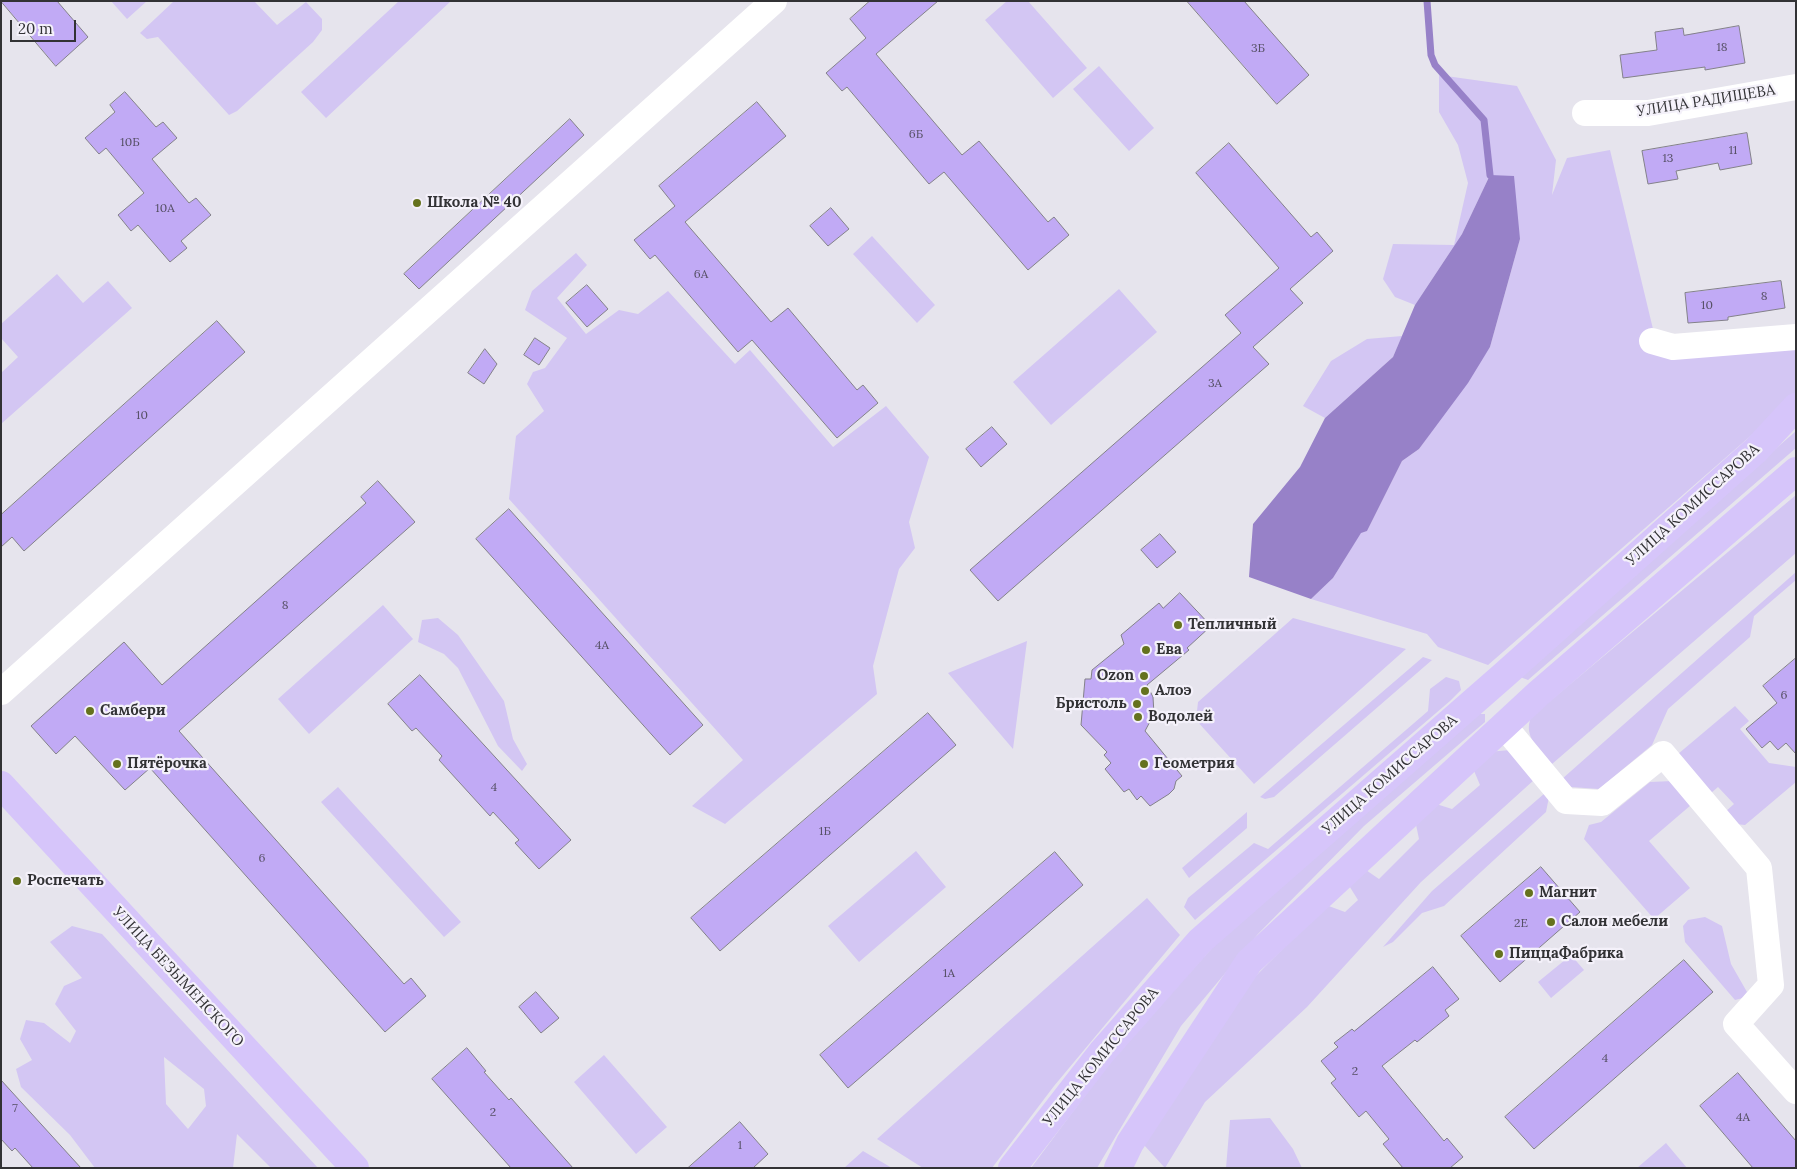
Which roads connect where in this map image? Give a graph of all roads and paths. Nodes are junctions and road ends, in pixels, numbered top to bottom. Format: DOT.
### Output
graph roads {
  1 [pos="774,1"];
  2 [pos="1796,87"];
  3 [pos="1585,113"];
  4 [pos="1796,338"];
  5 [pos="1652,341"];
  6 [pos="1796,408"];
  7 [pos="1796,471"];
  8 [pos="1,692"];
  9 [pos="1504,726"];
  10 [pos="1,785"];
  11 [pos="1796,1092"];
  12 [pos="355,1168"];
  13 [pos="1012,1168"];
  14 [pos="1118,1168"];
  1 -- 8 [label="street"];
  2 -- 3 [label="street, УЛИЦА РАДИЩЕВА"];
  4 -- 5 [label="street"];
  6 -- 13 [label="main road, УЛИЦА КОМИССАРОВА"];
  7 -- 9 [label="main road"];
  9 -- 11 [label="street"];
  9 -- 14 [label="main road"];
  10 -- 12 [label="main road, УЛИЦА БЕЗЫМЕНСКОГО"];
}
